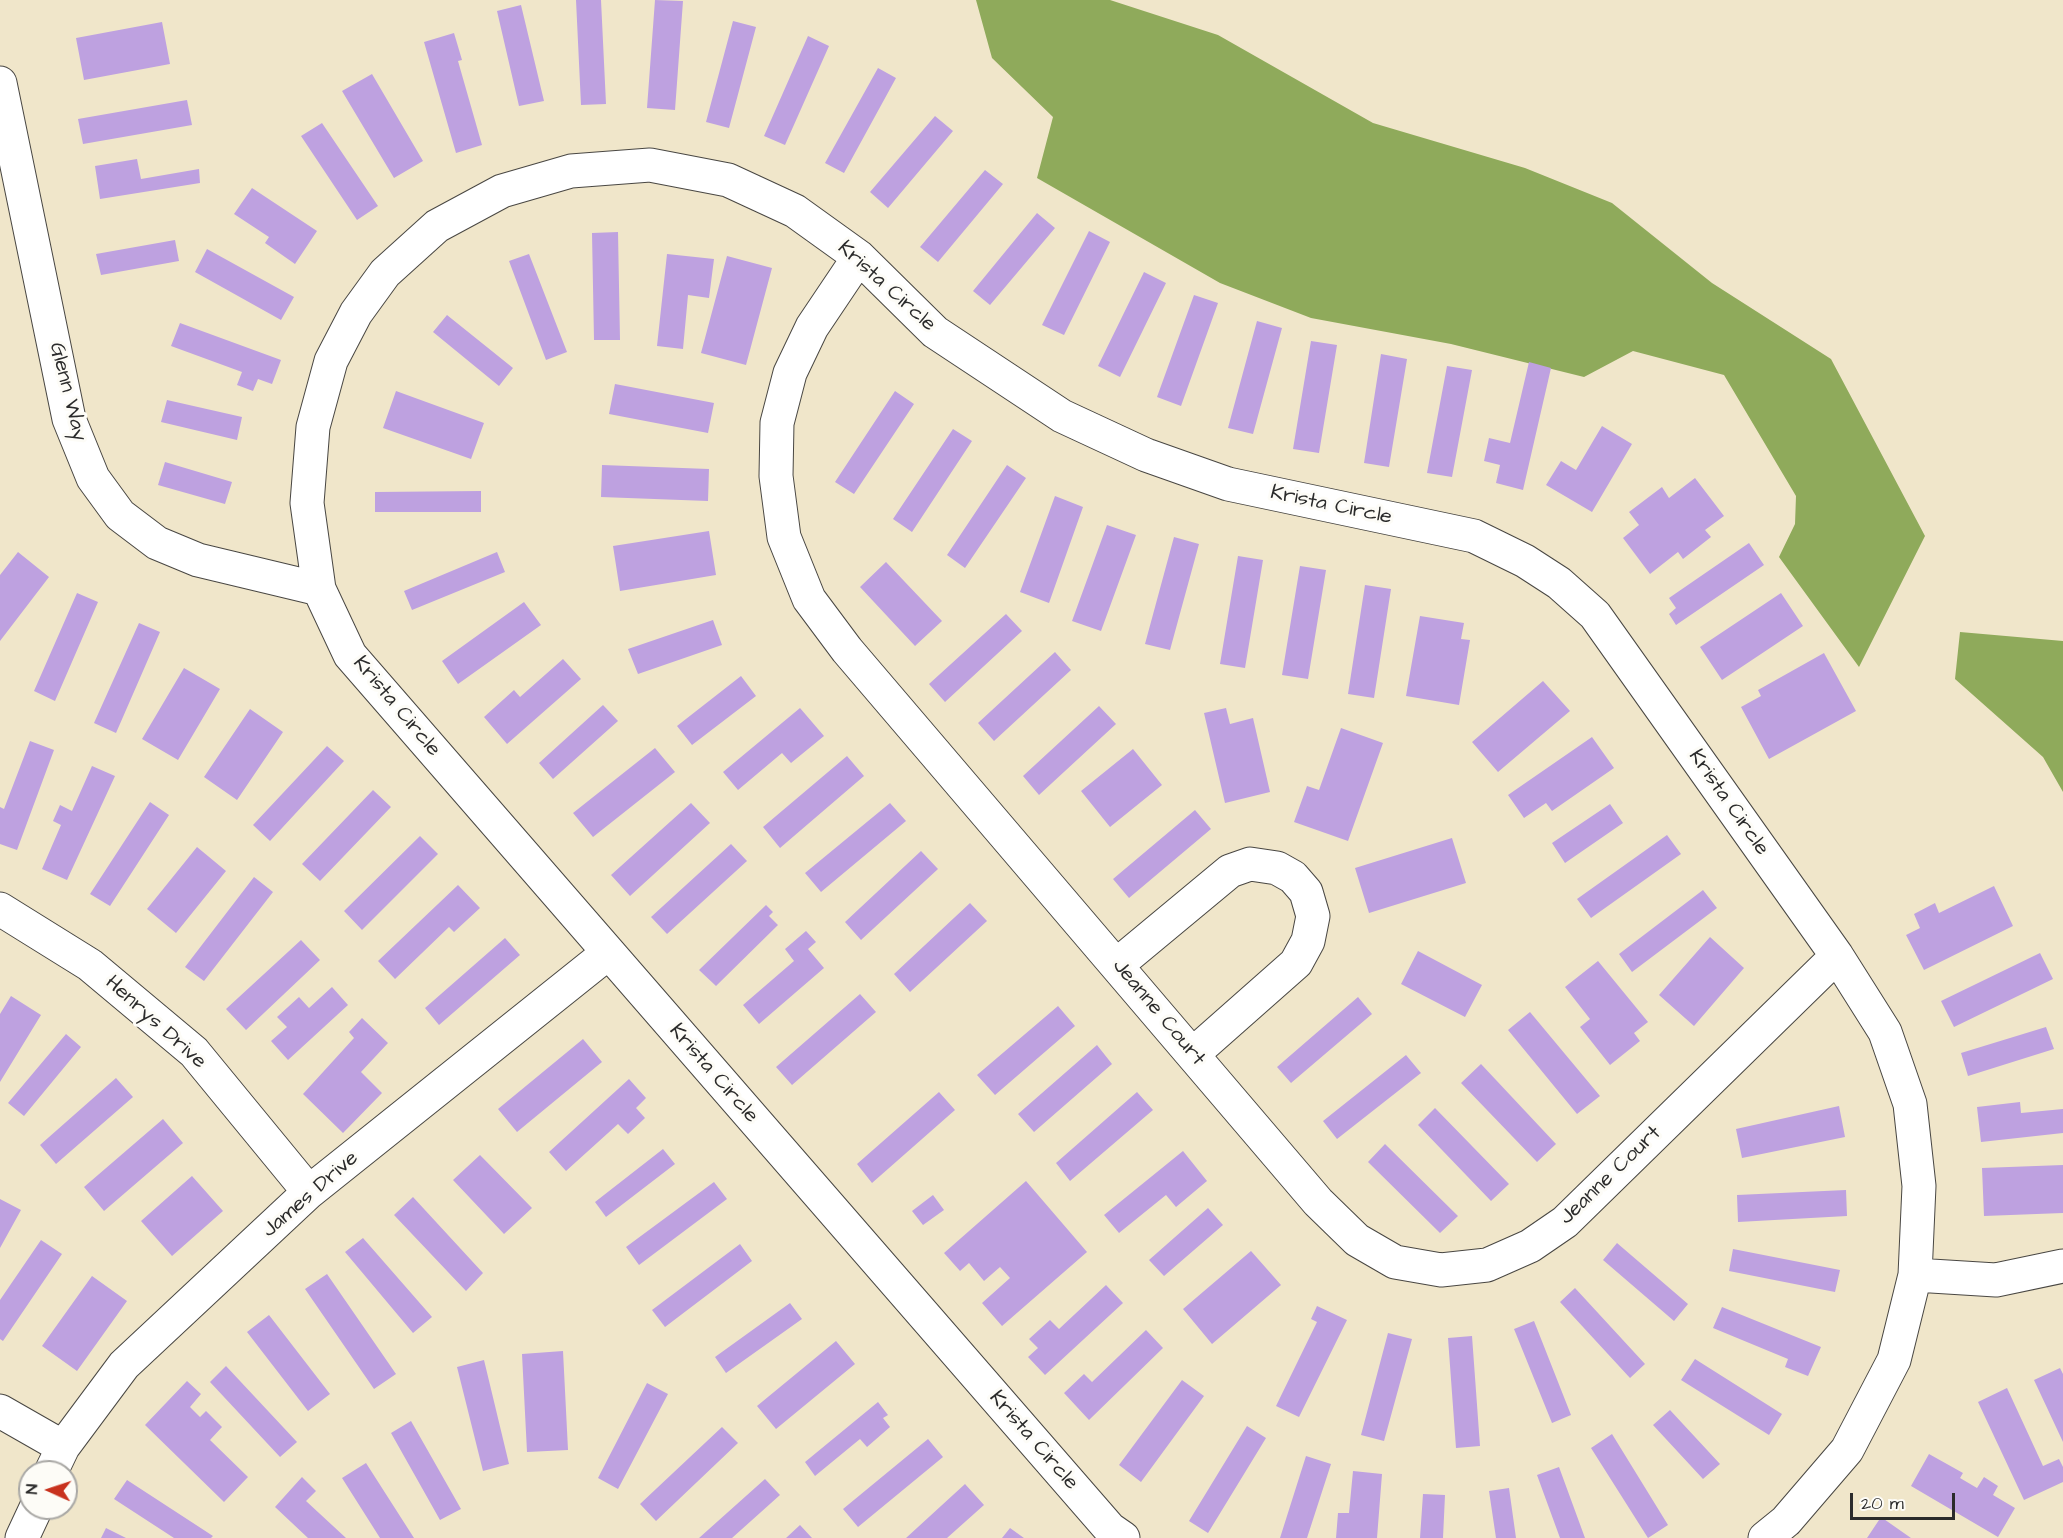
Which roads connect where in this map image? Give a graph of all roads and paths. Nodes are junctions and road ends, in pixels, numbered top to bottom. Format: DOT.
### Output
graph roads {
  1 [pos="0,83"];
  2 [pos="859,257"];
  3 [pos="319,589"];
  4 [pos="0,909"];
  5 [pos="608,953"];
  6 [pos="1837,956"];
  7 [pos="1118,964"];
  8 [pos="1193,1054"];
  9 [pos="309,1192"];
  10 [pos="2063,1266"];
  11 [pos="1915,1275"];
  12 [pos="0,1411"];
  13 [pos="57,1459"];
  14 [pos="30,1520"];
  15 [pos="1112,1535"];
  16 [pos="22,1538"];
  17 [pos="1765,1538"];
  1 -- 3 [label="street, Glenn Way"];
  2 -- 3 [label="street, Krista Circle"];
  2 -- 6 [label="street, Krista Circle"];
  2 -- 7 [label="street, Jeanne Court"];
  3 -- 5 [label="street, Krista Circle"];
  4 -- 9 [label="street, Henrys Drive"];
  5 -- 9 [label="street, James Drive"];
  5 -- 15 [label="street, Krista Circle"];
  6 -- 8 [label="street, Jeanne Court"];
  6 -- 11 [label="street, Krista Circle"];
  7 -- 8 [label="street, Jeanne Court"];
  7 -- 8 [label="street"];
  9 -- 13 [label="street, James Drive"];
  10 -- 11 [label="street"];
  11 -- 17 [label="street, Krista Circle"];
  12 -- 13 [label="street"];
  14 -- 16 [label="street"];
}
